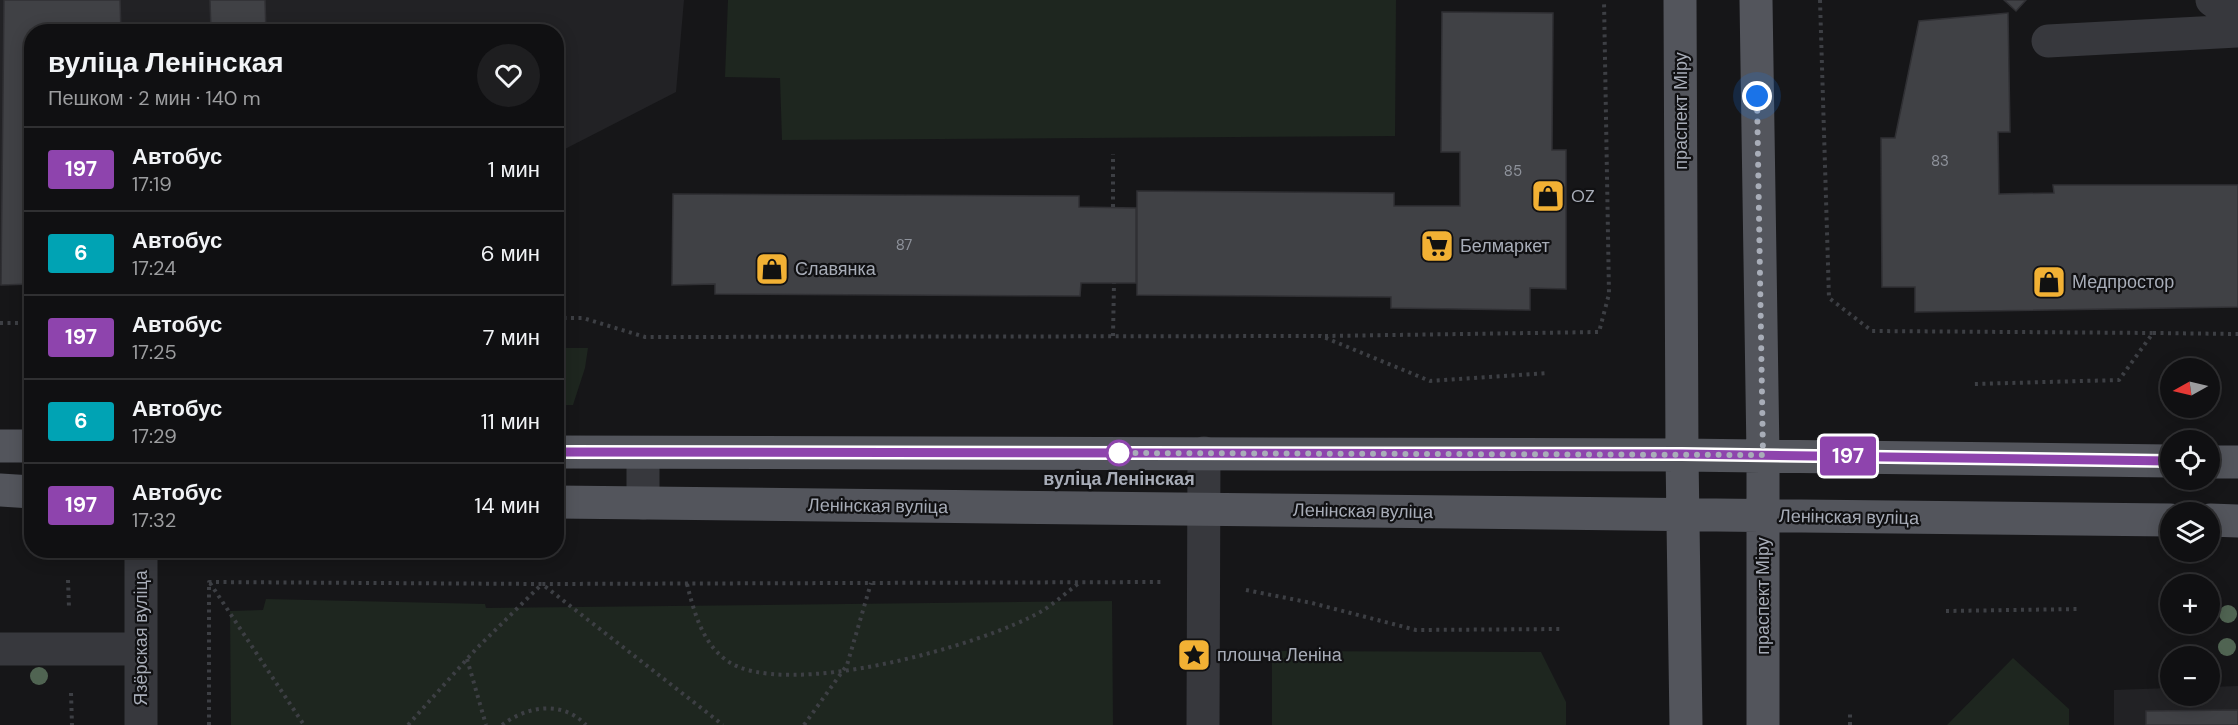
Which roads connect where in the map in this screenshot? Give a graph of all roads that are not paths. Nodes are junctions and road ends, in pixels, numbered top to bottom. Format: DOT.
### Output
graph roads {
  1 [pos="1680,0"];
  2 [pos="1756,0"];
  3 [pos="2212,0"];
  4 [pos="2238,19"];
  5 [pos="2238,31"];
  6 [pos="2048,41"];
  7 [pos="0,446"];
  8 [pos="24,446"];
  9 [pos="564,452"];
  10 [pos="1204,453"];
  11 [pos="643,454"];
  12 [pos="1682,454"];
  13 [pos="1763,455"];
  14 [pos="2160,461"];
  15 [pos="2220,462"];
  16 [pos="2238,462"];
  17 [pos="0,490"];
  18 [pos="24,492"];
  19 [pos="564,502"];
  20 [pos="643,503"];
  21 [pos="1203,510"];
  22 [pos="1683,515"];
  23 [pos="1763,516"];
  24 [pos="2160,520"];
  25 [pos="2220,520"];
  26 [pos="2238,521"];
  27 [pos="141,558"];
  28 [pos="141,649"];
  29 [pos="0,650"];
  30 [pos="141,725"];
  31 [pos="1203,725"];
  32 [pos="1686,725"];
  33 [pos="1763,725"];
  1 -- 12 [label="main road, праспект Міру"];
  2 -- 13 [label="main road, праспект Міру"];
  3 -- 4 [label="street"];
  5 -- 6 [label="street"];
  7 -- 8 [label="main road"];
  9 -- 11 [label="main road"];
  10 -- 11 [label="main road"];
  10 -- 12 [label="main road"];
  10 -- 21 [label="street"];
  11 -- 20 [label="street"];
  12 -- 13 [label="main road"];
  12 -- 22 [label="main road, праспект Міру"];
  13 -- 14 [label="main road"];
  13 -- 23 [label="main road, праспект Міру"];
  15 -- 16 [label="main road"];
  17 -- 18 [label="main road"];
  19 -- 20 [label="main road, Ленінская вуліца"];
  20 -- 21 [label="main road, Ленінская вуліца"];
  21 -- 22 [label="main road, Ленінская вуліца"];
  21 -- 31 [label="street"];
  22 -- 23 [label="main road, Ленінская вуліца"];
  22 -- 32 [label="main road, праспект Міру"];
  23 -- 24 [label="main road, Ленінская вуліца"];
  23 -- 33 [label="main road, праспект Міру"];
  25 -- 26 [label="main road"];
  27 -- 28 [label="street, Язёрская вуліца"];
  28 -- 29 [label="street"];
  28 -- 30 [label="street, Язёрская вуліца"];
}
